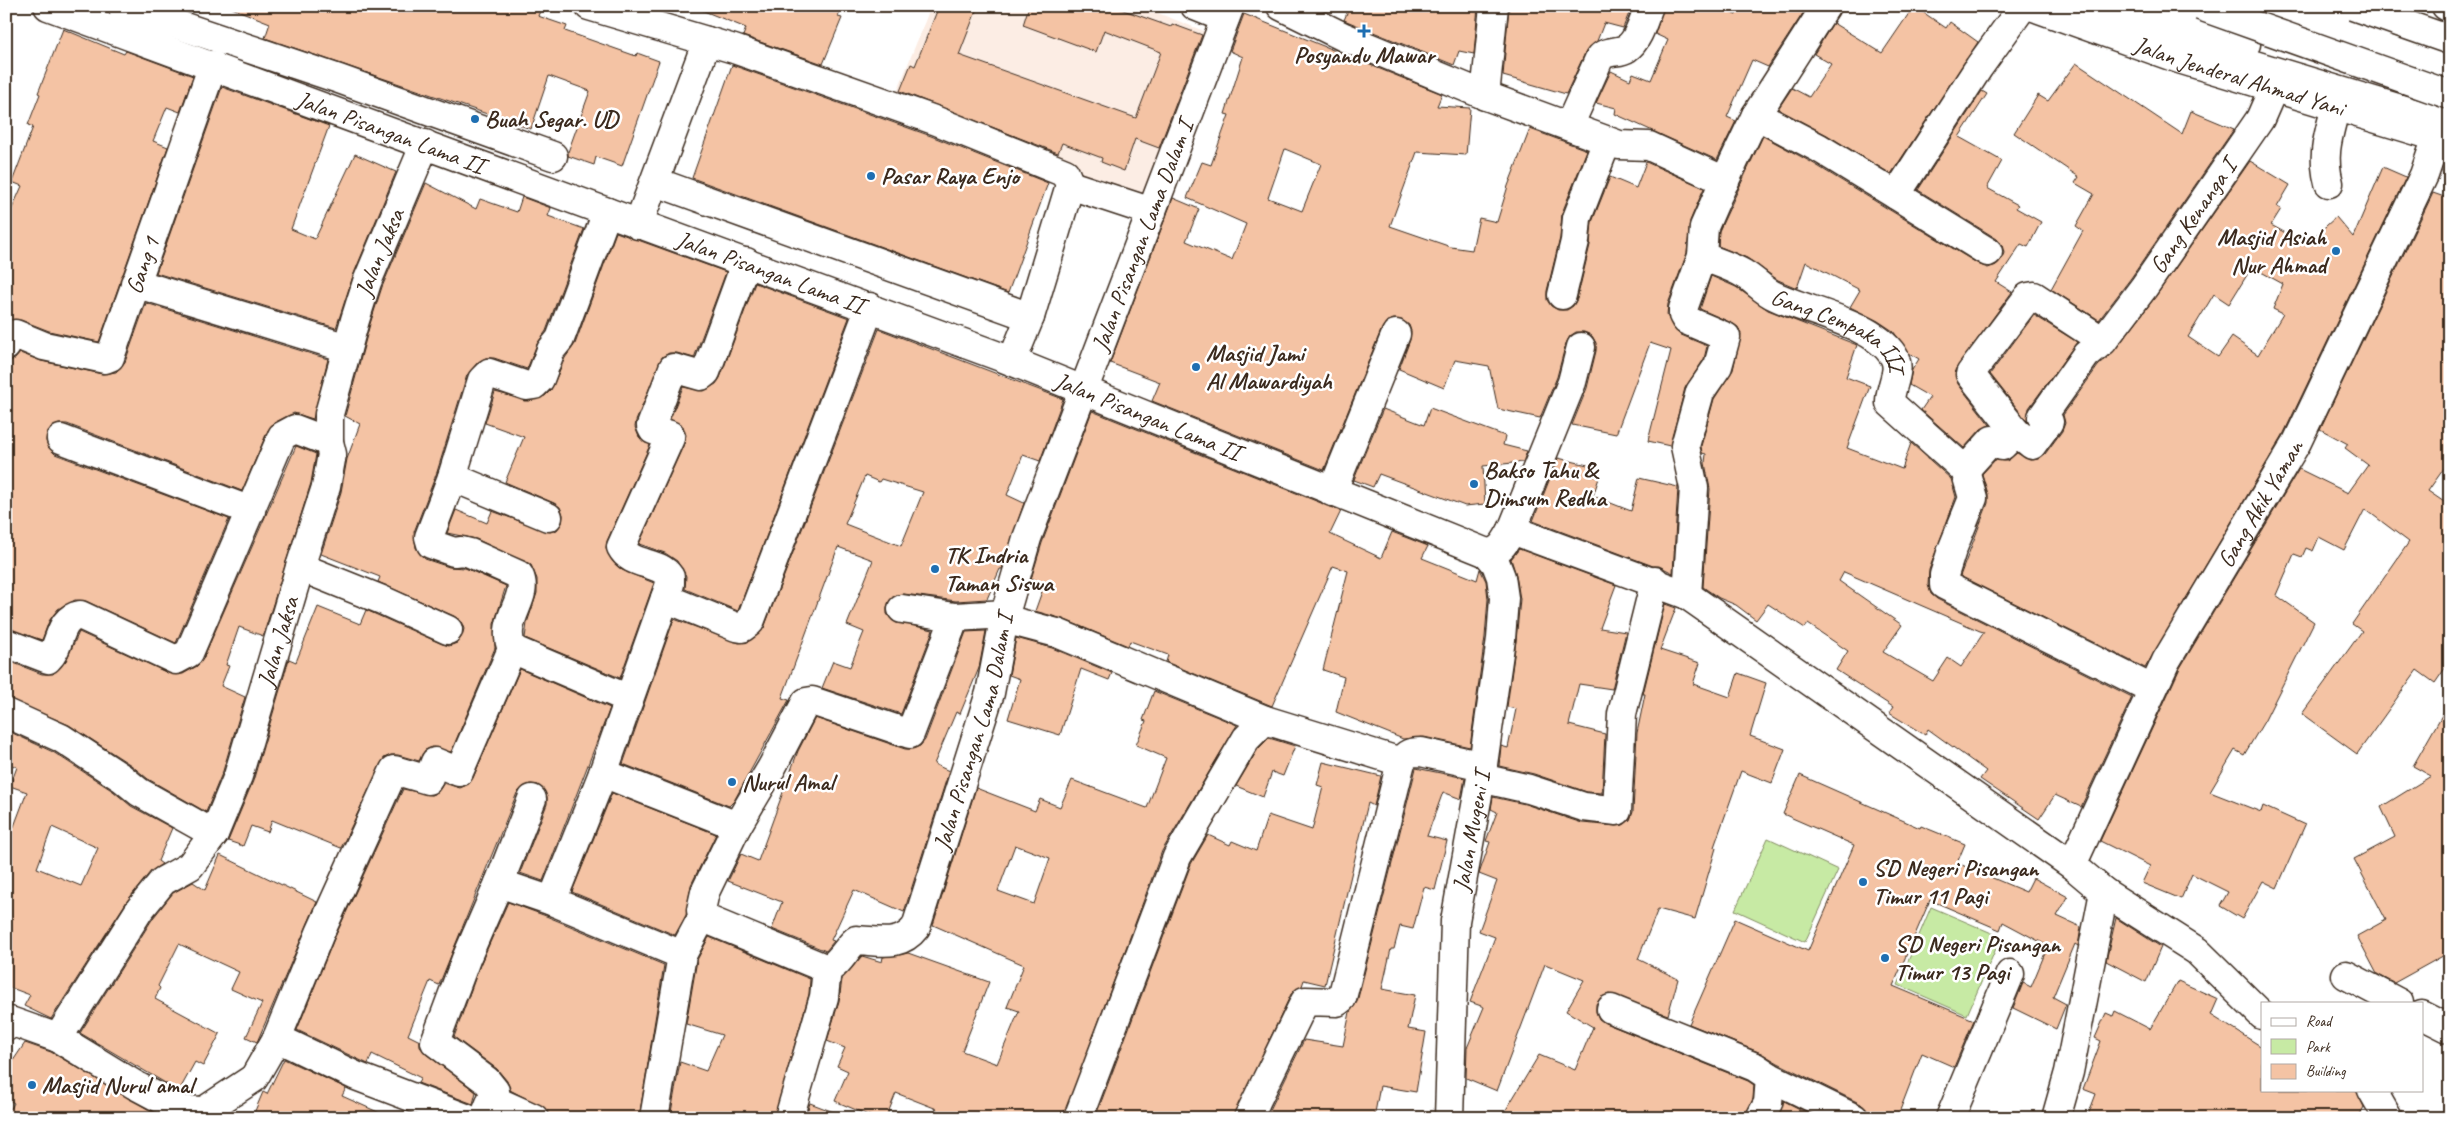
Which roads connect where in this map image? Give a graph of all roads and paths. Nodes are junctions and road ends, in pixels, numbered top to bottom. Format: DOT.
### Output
graph roads {
  1 [pos="48,6"];
  2 [pos="122,6"];
  3 [pos="589,6"];
  4 [pos="1195,6"];
  5 [pos="1281,6"];
  6 [pos="1494,6"];
  7 [pos="1649,6"];
  8 [pos="1826,6"];
  9 [pos="2023,6"];
  10 [pos="2031,6"];
  11 [pos="2070,6"];
  12 [pos="2142,6"];
  13 [pos="2200,6"];
  14 [pos="2353,6"];
  15 [pos="2358,6"];
  16 [pos="2446,6"];
  17 [pos="2450,8"];
  18 [pos="1227,12"];
  19 [pos="707,41"];
  20 [pos="2450,41"];
  21 [pos="213,66"];
  22 [pos="2274,87"];
  23 [pos="2450,88"];
  24 [pos="2450,95"];
  25 [pos="1485,96"];
  26 [pos="2336,106"];
  27 [pos="1756,115"];
  28 [pos="1569,126"];
  29 [pos="2446,130"];
  30 [pos="1607,141"];
  31 [pos="425,144"];
  32 [pos="553,156"];
  33 [pos="1726,180"];
  34 [pos="656,182"];
  35 [pos="2329,183"];
  36 [pos="1070,185"];
  37 [pos="1896,195"];
  38 [pos="607,212"];
  39 [pos="1152,212"];
  40 [pos="638,225"];
  41 [pos="1988,252"];
  42 [pos="1702,256"];
  43 [pos="746,262"];
  44 [pos="135,282"];
  45 [pos="1562,295"];
  46 [pos="870,307"];
  47 [pos="1024,314"];
  48 [pos="1396,334"];
  49 [pos="2103,341"];
  50 [pos="6,346"];
  51 [pos="1581,347"];
  52 [pos="347,348"];
  53 [pos="1006,359"];
  54 [pos="1084,390"];
  55 [pos="2016,432"];
  56 [pos="61,439"];
  57 [pos="329,442"];
  58 [pos="1965,470"];
  59 [pos="452,477"];
  60 [pos="1332,492"];
  61 [pos="251,511"];
  62 [pos="548,517"];
  63 [pos="1512,530"];
  64 [pos="1487,553"];
  65 [pos="300,567"];
  66 [pos="1654,581"];
  67 [pos="1687,595"];
  68 [pos="665,598"];
  69 [pos="902,609"];
  70 [pos="1005,616"];
  71 [pos="955,617"];
  72 [pos="448,630"];
  73 [pos="6,643"];
  74 [pos="512,649"];
  75 [pos="2152,689"];
  76 [pos="629,699"];
  77 [pos="6,713"];
  78 [pos="1265,720"];
  79 [pos="1401,762"];
  80 [pos="1482,772"];
  81 [pos="603,773"];
  82 [pos="532,799"];
  83 [pos="737,826"];
  84 [pos="214,834"];
  85 [pos="2072,865"];
  86 [pos="499,883"];
  87 [pos="2104,892"];
  88 [pos="552,901"];
  89 [pos="703,922"];
  90 [pos="682,955"];
  91 [pos="827,969"];
  92 [pos="2010,974"];
  93 [pos="2346,975"];
  94 [pos="2397,1002"];
  95 [pos="1611,1009"];
  96 [pos="2261,1014"];
  97 [pos="2424,1016"];
  98 [pos="7,1023"];
  99 [pos="2450,1029"];
  100 [pos="58,1038"];
  101 [pos="277,1038"];
  102 [pos="1770,1077"];
  103 [pos="2373,1092"];
  104 [pos="488,1108"];
  105 [pos="466,1118"];
  106 [pos="534,1118"];
  107 [pos="654,1118"];
  108 [pos="789,1118"];
  109 [pos="1078,1118"];
  110 [pos="1248,1118"];
  111 [pos="1449,1118"];
  112 [pos="1760,1118"];
  113 [pos="1854,1118"];
  114 [pos="1950,1118"];
  115 [pos="2056,1118"];
  116 [pos="2388,1118"];
  1 -- 21 [label="main road, Jalan Pisangan Lama II"];
  2 -- 32 [label="main road"];
  3 -- 19 [label="main road"];
  4 -- 18 [label="main road"];
  5 -- 25 [label="main road"];
  6 -- 25 [label="main road"];
  7 -- 28 [label="main road"];
  8 -- 27 [label="main road"];
  9 -- 37 [label="main road"];
  10 -- 22 [label="main road, Jalan Jenderal Ahmad Yani"];
  11 -- 29 [label="main road"];
  12 -- 29 [label="main road, Jalan Jenderal Ahmad Yani"];
  13 -- 23 [label="main road"];
  13 -- 24 [label="main road, bridge"];
  14 -- 20 [label="main road, bridge"];
  15 -- 20 [label="main road"];
  16 -- 17 [label="main road"];
  18 -- 39 [label="main road, Jalan Pisangan Lama Dalam I"];
  19 -- 34 [label="main road"];
  19 -- 36 [label="main road"];
  21 -- 31 [label="main road, Jalan Pisangan Lama II"];
  21 -- 44 [label="main road, Gang 1"];
  22 -- 26 [label="main road, Jalan Jenderal Ahmad Yani"];
  22 -- 49 [label="main road, Gang Kenanga I"];
  25 -- 28 [label="main road"];
  26 -- 29 [label="main road, Jalan Jenderal Ahmad Yani"];
  26 -- 35 [label="main road"];
  27 -- 33 [label="main road"];
  27 -- 37 [label="main road"];
  28 -- 30 [label="main road"];
  29 -- 75 [label="main road, Gang Akik Yaman"];
  30 -- 33 [label="main road"];
  30 -- 45 [label="main road"];
  31 -- 38 [label="main road, Jalan Pisangan Lama II"];
  31 -- 52 [label="main road, Jalan Jaksa"];
  33 -- 42 [label="main road"];
  34 -- 40 [label="main road"];
  34 -- 47 [label="main road"];
  36 -- 39 [label="main road"];
  36 -- 47 [label="main road"];
  37 -- 41 [label="main road"];
  38 -- 40 [label="main road, Jalan Pisangan Lama II"];
  38 -- 59 [label="main road"];
  39 -- 54 [label="main road, Jalan Pisangan Lama Dalam I"];
  40 -- 43 [label="main road, Jalan Pisangan Lama II"];
  42 -- 58 [label="main road, Gang Cempaka III"];
  42 -- 67 [label="main road"];
  43 -- 46 [label="main road, Jalan Pisangan Lama II"];
  43 -- 68 [label="main road"];
  44 -- 50 [label="main road, Gang 1"];
  44 -- 52 [label="main road"];
  46 -- 53 [label="main road, Jalan Pisangan Lama II"];
  46 -- 68 [label="main road"];
  47 -- 53 [label="main road"];
  48 -- 60 [label="main road"];
  49 -- 55 [label="main road, Gang Kenanga I"];
  49 -- 55 [label="main road, Gang Kenanga I"];
  51 -- 63 [label="main road"];
  52 -- 57 [label="main road, Jalan Jaksa"];
  53 -- 54 [label="main road, Jalan Pisangan Lama II"];
  54 -- 60 [label="main road, Jalan Pisangan Lama II"];
  54 -- 70 [label="main road, Jalan Pisangan Lama Dalam I"];
  55 -- 58 [label="main road"];
  56 -- 61 [label="main road"];
  57 -- 61 [label="main road"];
  57 -- 65 [label="main road, Jalan Jaksa"];
  58 -- 75 [label="main road"];
  59 -- 62 [label="main road"];
  59 -- 74 [label="main road"];
  60 -- 64 [label="main road, Jalan Pisangan Lama II"];
  61 -- 73 [label="main road"];
  63 -- 64 [label="main road"];
  63 -- 66 [label="main road"];
  64 -- 80 [label="main road, Jalan Mugeni I"];
  65 -- 72 [label="main road"];
  65 -- 84 [label="main road, Jalan Jaksa"];
  66 -- 67 [label="main road"];
  66 -- 80 [label="main road"];
  67 -- 85 [label="main road"];
  68 -- 76 [label="main road"];
  69 -- 71 [label="main road"];
  70 -- 71 [label="main road"];
  70 -- 78 [label="main road"];
  70 -- 91 [label="main road, Jalan Pisangan Lama Dalam I"];
  71 -- 83 [label="main road"];
  74 -- 76 [label="main road"];
  74 -- 101 [label="main road"];
  75 -- 85 [label="main road, Gang Akik Yaman"];
  76 -- 81 [label="main road"];
  77 -- 84 [label="main road"];
  78 -- 79 [label="main road"];
  78 -- 109 [label="main road"];
  79 -- 80 [label="main road"];
  79 -- 110 [label="main road"];
  80 -- 111 [label="main road, Jalan Mugeni I"];
  81 -- 83 [label="main road"];
  81 -- 88 [label="main road"];
  82 -- 86 [label="main road"];
  83 -- 89 [label="main road"];
  84 -- 100 [label="main road, Jalan Jaksa"];
  85 -- 87 [label="main road"];
  86 -- 88 [label="main road"];
  86 -- 104 [label="main road"];
  87 -- 96 [label="main road"];
  87 -- 115 [label="main road"];
  88 -- 90 [label="main road"];
  89 -- 90 [label="main road"];
  89 -- 91 [label="main road"];
  90 -- 107 [label="main road"];
  91 -- 108 [label="main road"];
  92 -- 114 [label="main road"];
  93 -- 94 [label="main road"];
  95 -- 102 [label="main road"];
  97 -- 99 [label="main road"];
  98 -- 100 [label="main road"];
  100 -- 101 [label="main road"];
  101 -- 105 [label="main road"];
  102 -- 112 [label="main road"];
  102 -- 113 [label="main road"];
  103 -- 116 [label="main road"];
  104 -- 106 [label="main road"];
}
